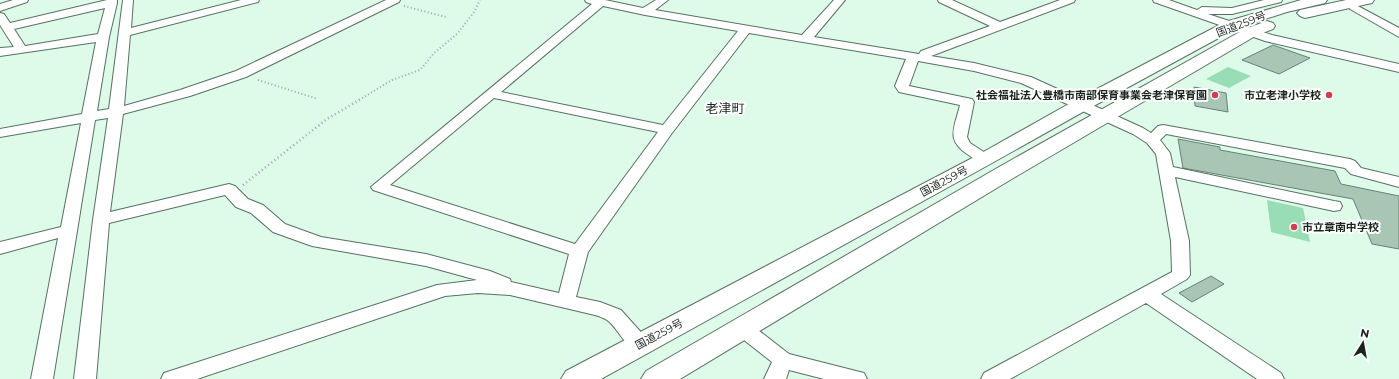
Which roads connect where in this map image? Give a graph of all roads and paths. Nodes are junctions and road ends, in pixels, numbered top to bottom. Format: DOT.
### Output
graph roads {
  1 [pos="23,0"];
  2 [pos="128,0"];
  3 [pos="254,0"];
  4 [pos="480,0"];
  5 [pos="663,0"];
  6 [pos="840,0"];
  7 [pos="943,0"];
  8 [pos="1070,0"];
  9 [pos="1158,0"];
  10 [pos="1277,0"];
  11 [pos="1320,0"];
  12 [pos="112,1"];
  13 [pos="241,1"];
  14 [pos="393,1"];
  15 [pos="595,1"];
  16 [pos="1361,4"];
  17 [pos="0,8"];
  18 [pos="1191,11"];
  19 [pos="645,12"];
  20 [pos="0,16"];
  21 [pos="446,17"];
  22 [pos="1000,26"];
  23 [pos="1231,26"];
  24 [pos="7,27"];
  25 [pos="746,28"];
  26 [pos="1251,32"];
  27 [pos="124,33"];
  28 [pos="1399,33"];
  29 [pos="104,37"];
  30 [pos="805,39"];
  31 [pos="22,50"];
  32 [pos="0,52"];
  33 [pos="918,58"];
  34 [pos="1399,68"];
  35 [pos="241,74"];
  36 [pos="492,94"];
  37 [pos="318,99"];
  38 [pos="1081,105"];
  39 [pos="116,112"];
  40 [pos="1105,116"];
  41 [pos="89,117"];
  42 [pos="667,130"];
  43 [pos="0,133"];
  44 [pos="1152,140"];
  45 [pos="985,159"];
  46 [pos="1166,170"];
  47 [pos="1399,182"];
  48 [pos="233,193"];
  49 [pos="1334,206"];
  50 [pos="101,220"];
  51 [pos="69,230"];
  52 [pos="0,248"];
  53 [pos="579,251"];
  54 [pos="510,288"];
  55 [pos="1146,293"];
  56 [pos="566,300"];
  57 [pos="742,328"];
  58 [pos="640,344"];
  59 [pos="783,360"];
  60 [pos="42,379"];
  61 [pos="85,379"];
  62 [pos="172,379"];
  63 [pos="576,379"];
  64 [pos="656,379"];
  65 [pos="775,379"];
  66 [pos="856,379"];
  67 [pos="992,379"];
  68 [pos="1273,379"];
  1 -- 17 [label="street"];
  2 -- 27 [label="street"];
  3 -- 13 [label="street"];
  4 -- 48 [label="path"];
  5 -- 19 [label="street"];
  6 -- 30 [label="street"];
  7 -- 22 [label="street"];
  8 -- 22 [label="street"];
  9 -- 18 [label="street"];
  10 -- 18 [label="street"];
  11 -- 23 [label="highway, 国道259号"];
  12 -- 24 [label="street"];
  12 -- 29 [label="street"];
  13 -- 27 [label="street"];
  14 -- 21 [label="path"];
  14 -- 35 [label="street"];
  15 -- 19 [label="street"];
  15 -- 36 [label="street"];
  16 -- 26 [label="highway, 国道259号"];
  16 -- 28 [label="street"];
  18 -- 23 [label="street"];
  19 -- 25 [label="street"];
  20 -- 24 [label="street"];
  22 -- 33 [label="street"];
  23 -- 26 [label="street"];
  23 -- 38 [label="highway, 国道259号"];
  24 -- 31 [label="street"];
  25 -- 30 [label="street"];
  25 -- 42 [label="street"];
  26 -- 34 [label="street"];
  26 -- 40 [label="highway, 国道259号"];
  27 -- 39 [label="street"];
  29 -- 31 [label="street"];
  29 -- 41 [label="street"];
  30 -- 33 [label="street"];
  31 -- 32 [label="street"];
  33 -- 38 [label="street"];
  33 -- 45 [label="street"];
  35 -- 37 [label="path"];
  35 -- 39 [label="street"];
  36 -- 42 [label="street"];
  36 -- 53 [label="street"];
  38 -- 40 [label="street"];
  38 -- 45 [label="highway, 国道259号"];
  39 -- 41 [label="street"];
  39 -- 50 [label="street"];
  40 -- 44 [label="street"];
  40 -- 57 [label="highway, 国道259号"];
  41 -- 43 [label="street"];
  41 -- 51 [label="street"];
  42 -- 53 [label="street"];
  44 -- 46 [label="street"];
  44 -- 47 [label="street"];
  45 -- 58 [label="highway, 国道259号"];
  46 -- 49 [label="street"];
  46 -- 55 [label="street"];
  48 -- 50 [label="street"];
  48 -- 54 [label="street"];
  50 -- 61 [label="street"];
  51 -- 52 [label="street"];
  51 -- 60 [label="street"];
  53 -- 56 [label="street"];
  54 -- 56 [label="street"];
  54 -- 62 [label="street"];
  55 -- 67 [label="street"];
  55 -- 68 [label="street"];
  56 -- 58 [label="street"];
  57 -- 59 [label="street"];
  57 -- 64 [label="highway, 国道259号"];
  58 -- 63 [label="highway, 国道259号"];
  59 -- 65 [label="street"];
  59 -- 66 [label="street"];
}
